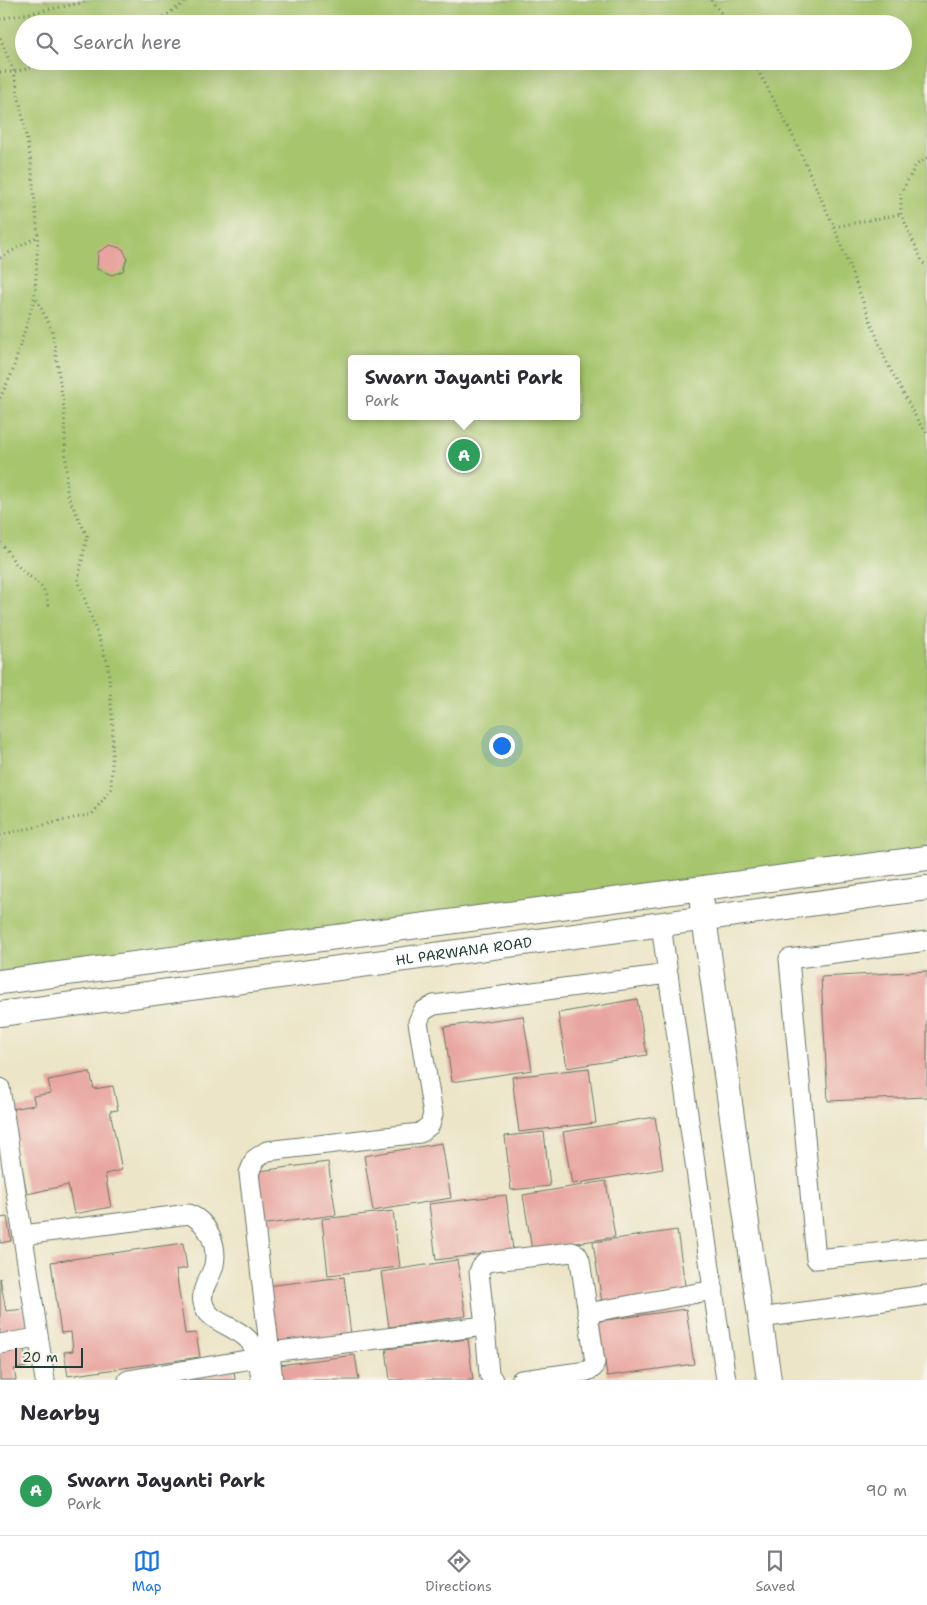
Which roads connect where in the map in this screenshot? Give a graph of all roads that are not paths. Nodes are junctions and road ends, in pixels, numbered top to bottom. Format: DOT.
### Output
graph roads {
  1 [pos="927,858"];
  2 [pos="700,887"];
  3 [pos="927,888"];
  4 [pos="704,919"];
  5 [pos="661,925"];
  6 [pos="927,941"];
  7 [pos="668,974"];
  8 [pos="0,982"];
  9 [pos="0,1014"];
  10 [pos="0,1088"];
  11 [pos="23,1235"];
  12 [pos="927,1248"];
  13 [pos="714,1290"];
  14 [pos="927,1295"];
  15 [pos="587,1312"];
  16 [pos="760,1318"];
  17 [pos="485,1326"];
  18 [pos="38,1338"];
  19 [pos="0,1344"];
  20 [pos="264,1355"];
  21 [pos="544,1379"];
  22 [pos="45,1380"];
  23 [pos="128,1380"];
  24 [pos="261,1380"];
  25 [pos="273,1380"];
  26 [pos="493,1380"];
  27 [pos="521,1380"];
  28 [pos="726,1380"];
  29 [pos="769,1380"];
  1 -- 2 [label="street"];
  2 -- 4 [label="street"];
  2 -- 8 [label="street"];
  3 -- 4 [label="street, HL PARWANA ROAD"];
  4 -- 5 [label="street, HL PARWANA ROAD"];
  4 -- 16 [label="street"];
  5 -- 7 [label="street"];
  5 -- 9 [label="street, HL PARWANA ROAD"];
  6 -- 12 [label="street"];
  7 -- 13 [label="street"];
  7 -- 20 [label="street"];
  10 -- 11 [label="street"];
  11 -- 18 [label="street"];
  11 -- 20 [label="street"];
  13 -- 15 [label="street"];
  13 -- 28 [label="street"];
  14 -- 16 [label="street"];
  15 -- 17 [label="street"];
  15 -- 21 [label="street"];
  16 -- 29 [label="street"];
  17 -- 20 [label="street"];
  17 -- 26 [label="street"];
  18 -- 19 [label="street"];
  18 -- 22 [label="street"];
  20 -- 23 [label="street"];
  20 -- 24 [label="street"];
  20 -- 25 [label="street"];
  21 -- 27 [label="street"];
}
